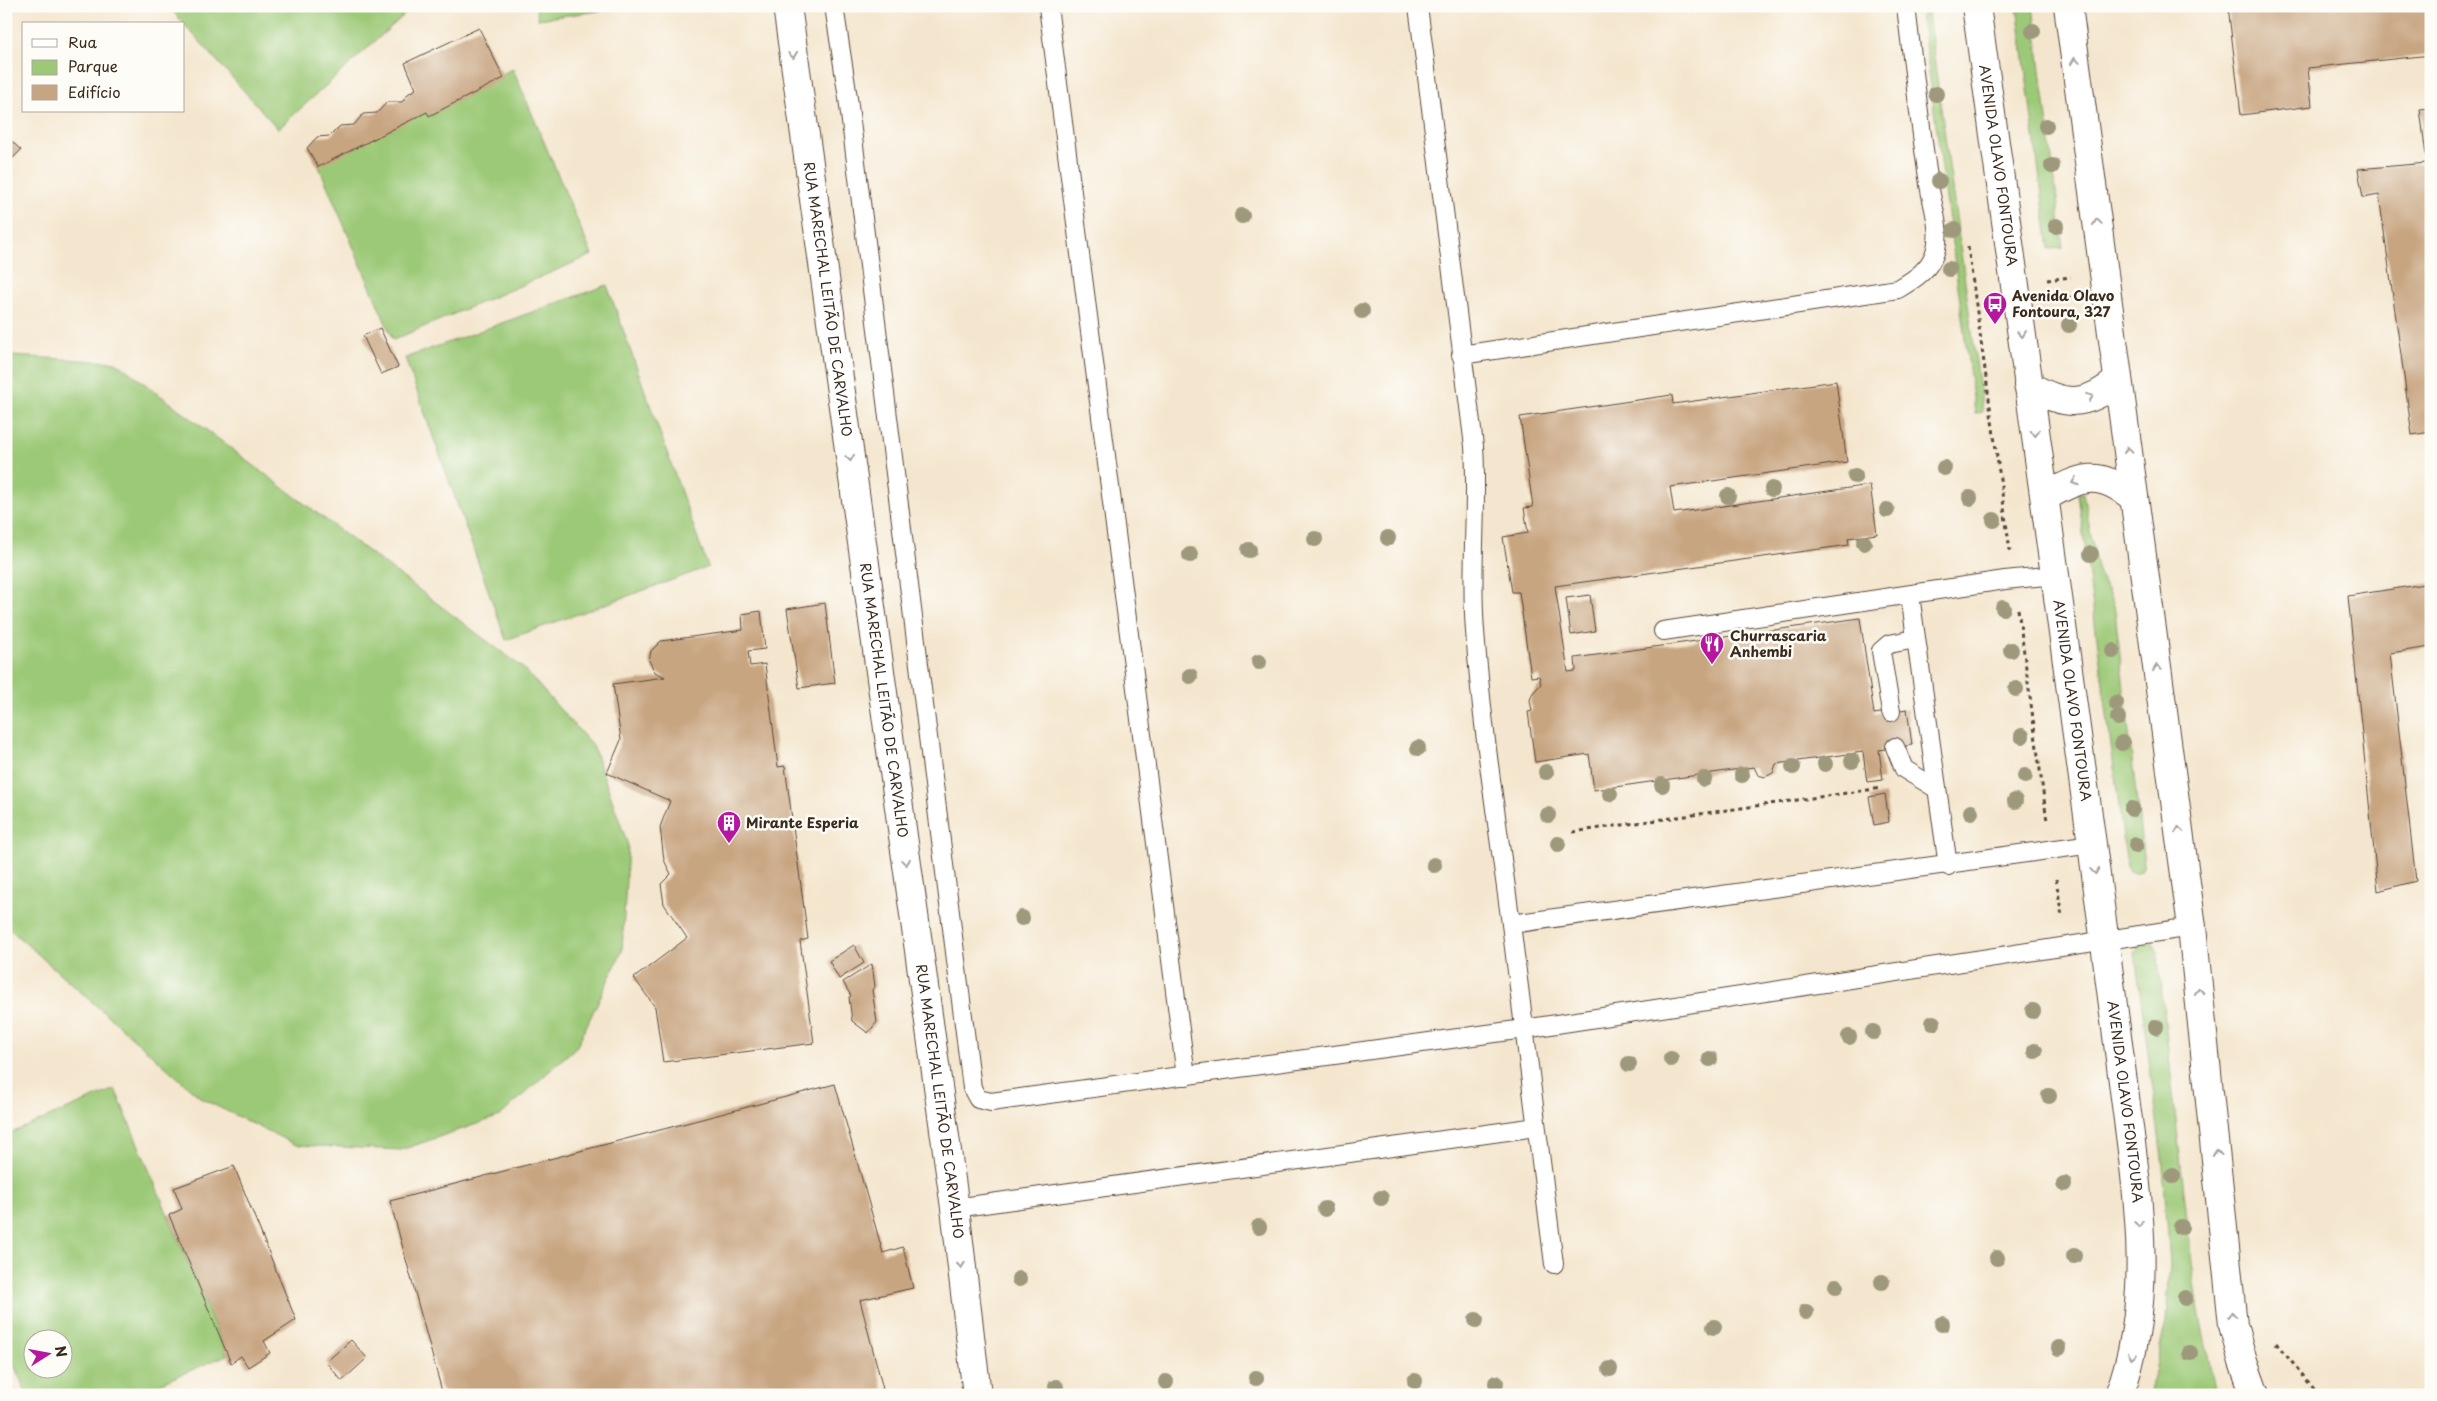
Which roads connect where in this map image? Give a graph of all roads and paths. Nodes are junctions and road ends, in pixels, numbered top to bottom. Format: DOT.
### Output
graph roads {
  1 [pos="787,6"];
  2 [pos="834,6"];
  3 [pos="1048,6"];
  4 [pos="1418,6"];
  5 [pos="1906,6"];
  6 [pos="1976,6"];
  7 [pos="2068,6"];
  8 [pos="1967,241"];
  9 [pos="2103,271"];
  10 [pos="2015,286"];
  11 [pos="1461,355"];
  12 [pos="2118,380"];
  13 [pos="2028,385"];
  14 [pos="2045,497"];
  15 [pos="2134,498"];
  16 [pos="2056,575"];
  17 [pos="2014,579"];
  18 [pos="1910,595"];
  19 [pos="1663,631"];
  20 [pos="1916,639"];
  21 [pos="1890,712"];
  22 [pos="1896,747"];
  23 [pos="1931,786"];
  24 [pos="1573,832"];
  25 [pos="2092,844"];
  26 [pos="2051,850"];
  27 [pos="1948,866"];
  28 [pos="1511,924"];
  29 [pos="2192,927"];
  30 [pos="2105,941"];
  31 [pos="2067,947"];
  32 [pos="1524,1029"];
  33 [pos="1186,1076"];
  34 [pos="1536,1127"];
  35 [pos="955,1208"];
  36 [pos="1554,1264"];
  37 [pos="977,1395"];
  38 [pos="2118,1395"];
  39 [pos="2256,1395"];
  1 -- 35 [label="main road, RUA MARECHAL LEITÃO DE CARVALHO, one-way"];
  2 -- 33 [label="lane"];
  3 -- 33 [label="lane"];
  4 -- 11 [label="lane"];
  5 -- 11 [label="lane"];
  6 -- 10 [label="main road, AVENIDA OLAVO FONTOURA"];
  9 -- 7 [label="main road, one-way"];
  8 -- 17 [label="path"];
  9 -- 10 [label="path"];
  9 -- 12 [label="main road"];
  10 -- 13 [label="main road, AVENIDA OLAVO FONTOURA, one-way"];
  11 -- 28 [label="lane"];
  13 -- 12 [label="main road, one-way"];
  15 -- 12 [label="main road, one-way"];
  13 -- 14 [label="main road, AVENIDA OLAVO FONTOURA, one-way"];
  15 -- 14 [label="main road, one-way"];
  14 -- 16 [label="main road, AVENIDA OLAVO FONTOURA"];
  29 -- 15 [label="main road, one-way"];
  16 -- 17 [label="lane"];
  16 -- 25 [label="main road, AVENIDA OLAVO FONTOURA"];
  17 -- 18 [label="lane"];
  17 -- 26 [label="path"];
  18 -- 19 [label="lane"];
  18 -- 20 [label="lane"];
  20 -- 21 [label="lane"];
  20 -- 23 [label="lane"];
  22 -- 23 [label="lane"];
  23 -- 24 [label="path"];
  23 -- 27 [label="lane"];
  25 -- 26 [label="lane"];
  25 -- 30 [label="main road, AVENIDA OLAVO FONTOURA, one-way"];
  26 -- 27 [label="lane"];
  26 -- 31 [label="path"];
  27 -- 28 [label="lane"];
  28 -- 32 [label="lane"];
  29 -- 30 [label="lane"];
  39 -- 29 [label="main road, one-way"];
  30 -- 31 [label="lane"];
  30 -- 38 [label="main road, AVENIDA OLAVO FONTOURA, one-way"];
  31 -- 32 [label="lane"];
  32 -- 33 [label="lane"];
  32 -- 34 [label="lane"];
  34 -- 35 [label="lane"];
  34 -- 36 [label="lane"];
  35 -- 37 [label="main road, RUA MARECHAL LEITÃO DE CARVALHO, one-way"];
}
